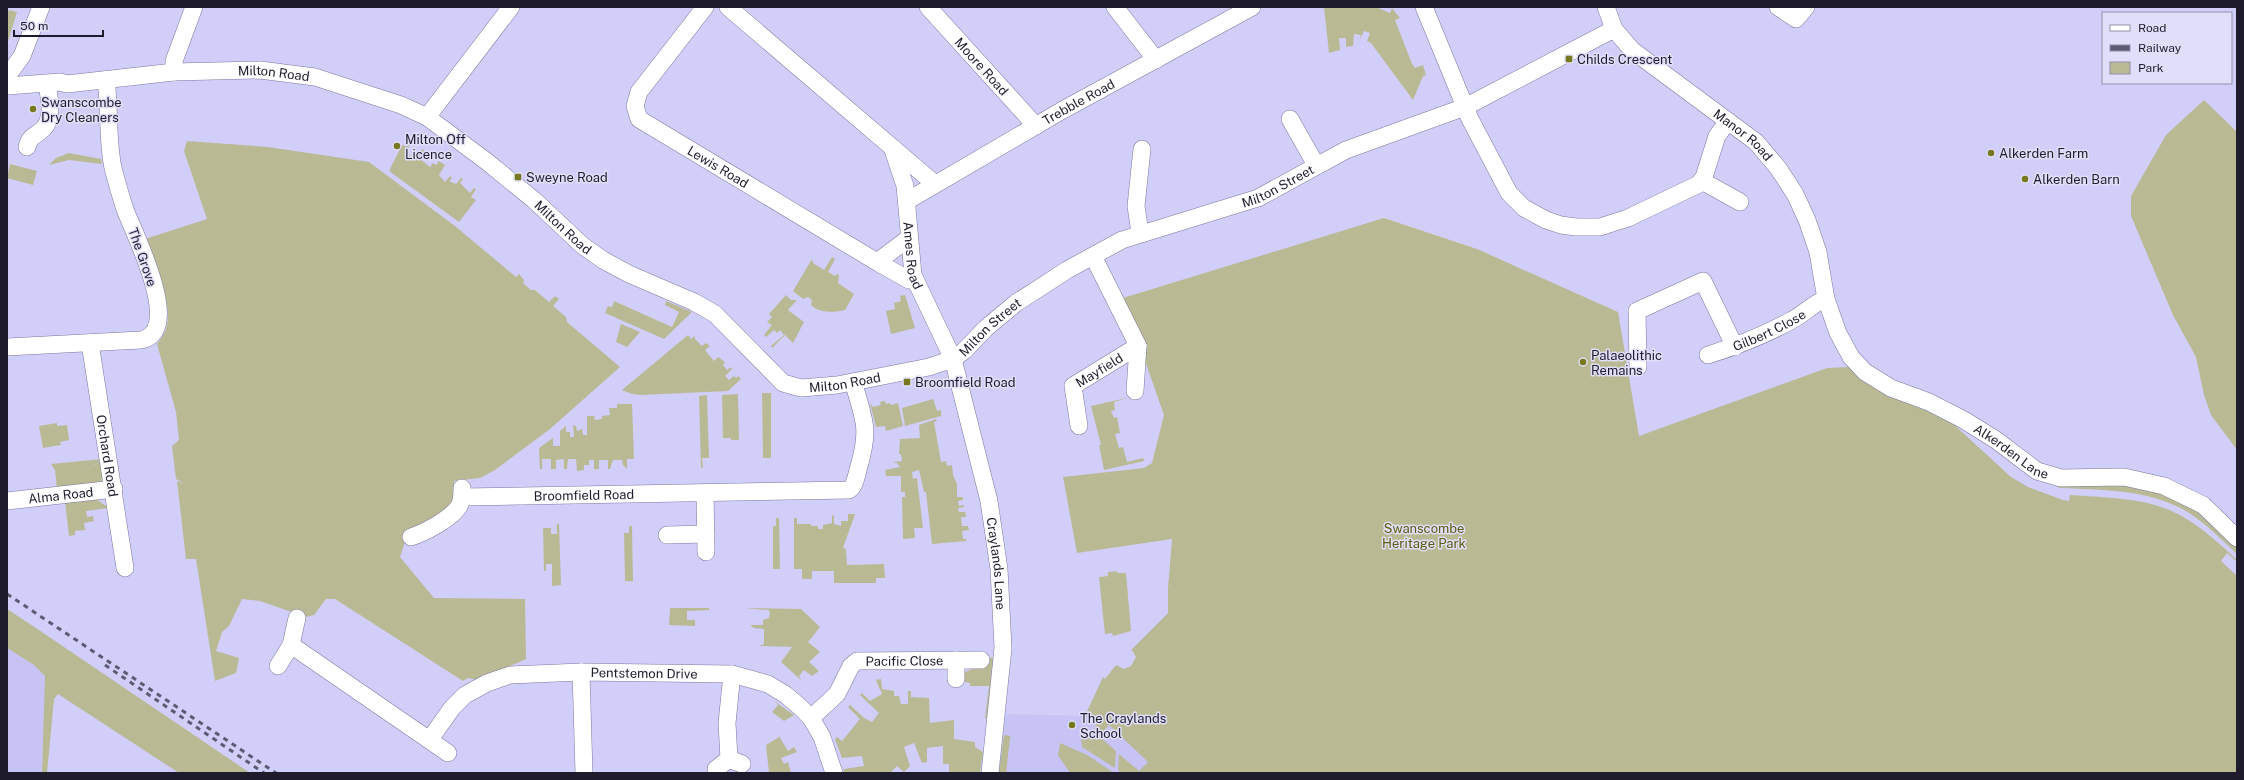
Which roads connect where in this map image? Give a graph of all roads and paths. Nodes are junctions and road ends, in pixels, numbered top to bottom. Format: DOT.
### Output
graph roads {
  1 [pos="41,7"];
  2 [pos="194,7"];
  3 [pos="511,7"];
  4 [pos="705,7"];
  5 [pos="728,7"];
  6 [pos="928,7"];
  7 [pos="1115,7"];
  8 [pos="1252,7"];
  9 [pos="1424,7"];
  10 [pos="1606,7"];
  11 [pos="1778,7"];
  12 [pos="1806,7"];
  13 [pos="1614,29"];
  14 [pos="1156,60"];
  15 [pos="174,72"];
  16 [pos="106,80"];
  17 [pos="67,84"];
  18 [pos="11,89"];
  19 [pos="48,90"];
  20 [pos="1465,107"];
  21 [pos="427,117"];
  22 [pos="1290,119"];
  23 [pos="1728,121"];
  24 [pos="1036,126"];
  25 [pos="27,146"];
  26 [pos="892,147"];
  27 [pos="1142,149"];
  28 [pos="1316,165"];
  29 [pos="1702,181"];
  30 [pos="935,184"];
  31 [pos="907,201"];
  32 [pos="1740,202"];
  33 [pos="1140,233"];
  34 [pos="909,238"];
  35 [pos="1093,256"];
  36 [pos="877,262"];
  37 [pos="915,279"];
  38 [pos="1826,299"];
  39 [pos="90,343"];
  40 [pos="1138,346"];
  41 [pos="7,347"];
  42 [pos="1735,347"];
  43 [pos="1708,355"];
  44 [pos="953,359"];
  45 [pos="1638,367"];
  46 [pos="854,382"];
  47 [pos="1135,391"];
  48 [pos="1078,426"];
  49 [pos="114,489"];
  50 [pos="705,493"];
  51 [pos="7,501"];
  52 [pos="706,534"];
  53 [pos="667,535"];
  54 [pos="411,537"];
  55 [pos="2237,538"];
  56 [pos="706,552"];
  57 [pos="126,568"];
  58 [pos="297,618"];
  59 [pos="291,645"];
  60 [pos="956,660"];
  61 [pos="981,660"];
  62 [pos="278,666"];
  63 [pos="581,672"];
  64 [pos="732,674"];
  65 [pos="956,678"];
  66 [pos="811,718"];
  67 [pos="430,739"];
  68 [pos="448,753"];
  69 [pos="729,764"];
  70 [pos="584,773"];
  71 [pos="834,773"];
  72 [pos="990,773"];
  1 -- 18 [label="street"];
  2 -- 15 [label="street"];
  3 -- 21 [label="street"];
  4 -- 36 [label="street, Lewis Road"];
  5 -- 26 [label="street, Ames Road"];
  6 -- 24 [label="street, Moore Road"];
  7 -- 14 [label="street"];
  8 -- 14 [label="street, Trebble Road"];
  9 -- 20 [label="street"];
  10 -- 13 [label="street, Manor Road"];
  11 -- 12 [label="street"];
  13 -- 20 [label="street, Milton Street"];
  13 -- 23 [label="street, Manor Road"];
  14 -- 24 [label="street, Trebble Road"];
  15 -- 16 [label="street, Milton Road"];
  15 -- 21 [label="street, Milton Road"];
  16 -- 17 [label="street, Milton Road"];
  16 -- 39 [label="street, The Grove"];
  17 -- 18 [label="street, Milton Road"];
  17 -- 19 [label="street, Milton Road"];
  18 -- 19 [label="street, Milton Road"];
  19 -- 25 [label="street"];
  20 -- 28 [label="street, Milton Street"];
  20 -- 29 [label="street"];
  21 -- 46 [label="street, Milton Road"];
  22 -- 28 [label="street"];
  23 -- 29 [label="street"];
  23 -- 38 [label="street, Manor Road"];
  24 -- 30 [label="street, Trebble Road"];
  26 -- 30 [label="street, Ames Road"];
  26 -- 31 [label="street, Ames Road"];
  27 -- 33 [label="street"];
  28 -- 33 [label="street, Milton Street"];
  29 -- 32 [label="street"];
  30 -- 31 [label="street, Trebble Road"];
  31 -- 34 [label="street, Ames Road"];
  33 -- 35 [label="street, Milton Street"];
  34 -- 36 [label="street"];
  34 -- 37 [label="street, Ames Road"];
  35 -- 40 [label="street"];
  35 -- 44 [label="street, Milton Street"];
  36 -- 37 [label="street, Lewis Road"];
  37 -- 44 [label="street, Ames Road"];
  38 -- 42 [label="street, Gilbert Close"];
  38 -- 55 [label="street, Alkerden Lane"];
  39 -- 41 [label="street, The Grove"];
  39 -- 49 [label="street, Orchard Road"];
  40 -- 47 [label="street"];
  40 -- 48 [label="street, Mayfield"];
  42 -- 43 [label="street, Gilbert Close"];
  42 -- 45 [label="street"];
  44 -- 46 [label="street, Milton Road"];
  44 -- 72 [label="street, Craylands Lane"];
  46 -- 50 [label="street, Broomfield Road"];
  49 -- 51 [label="street, Alma Road"];
  49 -- 57 [label="street, Orchard Road"];
  50 -- 52 [label="street"];
  50 -- 54 [label="street, Broomfield Road"];
  52 -- 53 [label="street"];
  52 -- 56 [label="street"];
  58 -- 59 [label="street"];
  59 -- 62 [label="street"];
  59 -- 67 [label="street"];
  60 -- 61 [label="street, Pacific Close"];
  60 -- 65 [label="street, Pacific Close"];
  60 -- 66 [label="street, Pacific Close"];
  63 -- 64 [label="street, Pentstemon Drive"];
  63 -- 67 [label="street, Pentstemon Drive"];
  63 -- 70 [label="street"];
  64 -- 66 [label="street, Pentstemon Drive"];
  64 -- 69 [label="street"];
  66 -- 71 [label="street, Pentstemon Drive"];
  67 -- 68 [label="street"];
}
